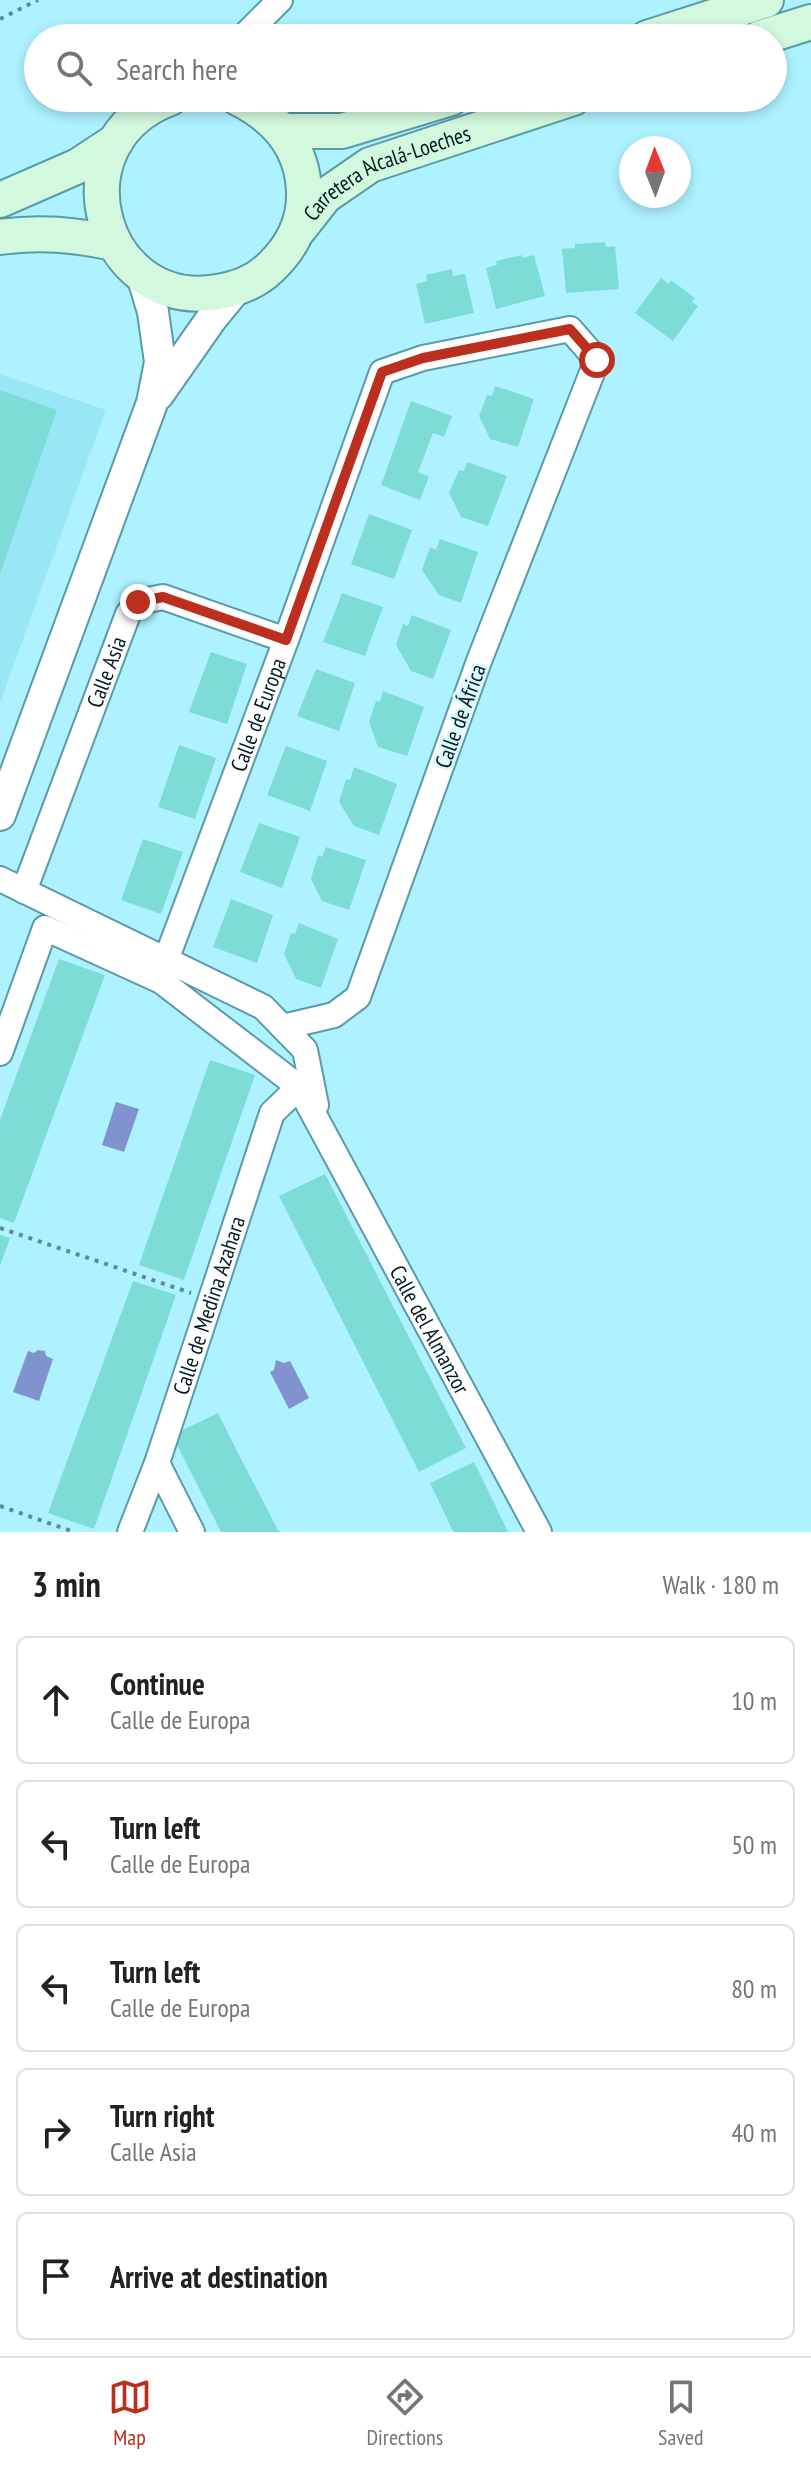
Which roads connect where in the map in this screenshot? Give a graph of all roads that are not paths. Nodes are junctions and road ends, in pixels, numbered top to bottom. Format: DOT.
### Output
graph roads {
  1 [pos="766,0"];
  2 [pos="279,2"];
  3 [pos="811,22"];
  4 [pos="256,24"];
  5 [pos="270,24"];
  6 [pos="691,24"];
  7 [pos="787,30"];
  8 [pos="144,112"];
  9 [pos="264,112"];
  10 [pos="270,112"];
  11 [pos="405,112"];
  12 [pos="531,112"];
  13 [pos="116,141"];
  14 [pos="0,200"];
  15 [pos="298,229"];
  16 [pos="0,237"];
  17 [pos="114,243"];
  18 [pos="142,275"];
  19 [pos="235,290"];
  20 [pos="597,360"];
  21 [pos="152,403"];
  22 [pos="286,640"];
  23 [pos="0,815"];
  24 [pos="0,879"];
  25 [pos="24,891"];
  26 [pos="166,960"];
  27 [pos="283,1027"];
  28 [pos="0,1053"];
  29 [pos="299,1087"];
  30 [pos="320,1126"];
  31 [pos="157,1463"];
  32 [pos="130,1532"];
  33 [pos="192,1532"];
  34 [pos="539,1532"];
  1 -- 6 [label="main road"];
  2 -- 4 [label="street"];
  2 -- 5 [label="street"];
  3 -- 7 [label="main road"];
  8 -- 13 [label="main road"];
  9 -- 15 [label="main road"];
  10 -- 11 [label="main road, Carretera Alcalá-Loeches"];
  12 -- 15 [label="main road, Carretera Alcalá-Loeches"];
  13 -- 14 [label="main road"];
  13 -- 17 [label="main road"];
  15 -- 19 [label="main road, Carretera Alcalá-Loeches"];
  16 -- 17 [label="main road"];
  17 -- 18 [label="main road"];
  18 -- 19 [label="main road"];
  18 -- 21 [label="street"];
  19 -- 21 [label="street"];
  20 -- 22 [label="street, Calle de Europa"];
  20 -- 27 [label="street, Calle de África"];
  21 -- 23 [label="street"];
  22 -- 25 [label="street, Calle Asia"];
  22 -- 26 [label="street, Calle de Europa"];
  24 -- 25 [label="street, Calle del Almanzor"];
  25 -- 26 [label="street, Calle del Almanzor"];
  26 -- 27 [label="street, Calle del Almanzor"];
  27 -- 30 [label="street, Calle del Almanzor"];
  28 -- 29 [label="street, Calle del Almanzor"];
  29 -- 30 [label="street, Calle del Almanzor"];
  29 -- 31 [label="street, Calle de Medina Azahara"];
  30 -- 34 [label="street, Calle del Almanzor"];
  31 -- 32 [label="street, Calle de Medina Azahara"];
  31 -- 33 [label="street"];
}
